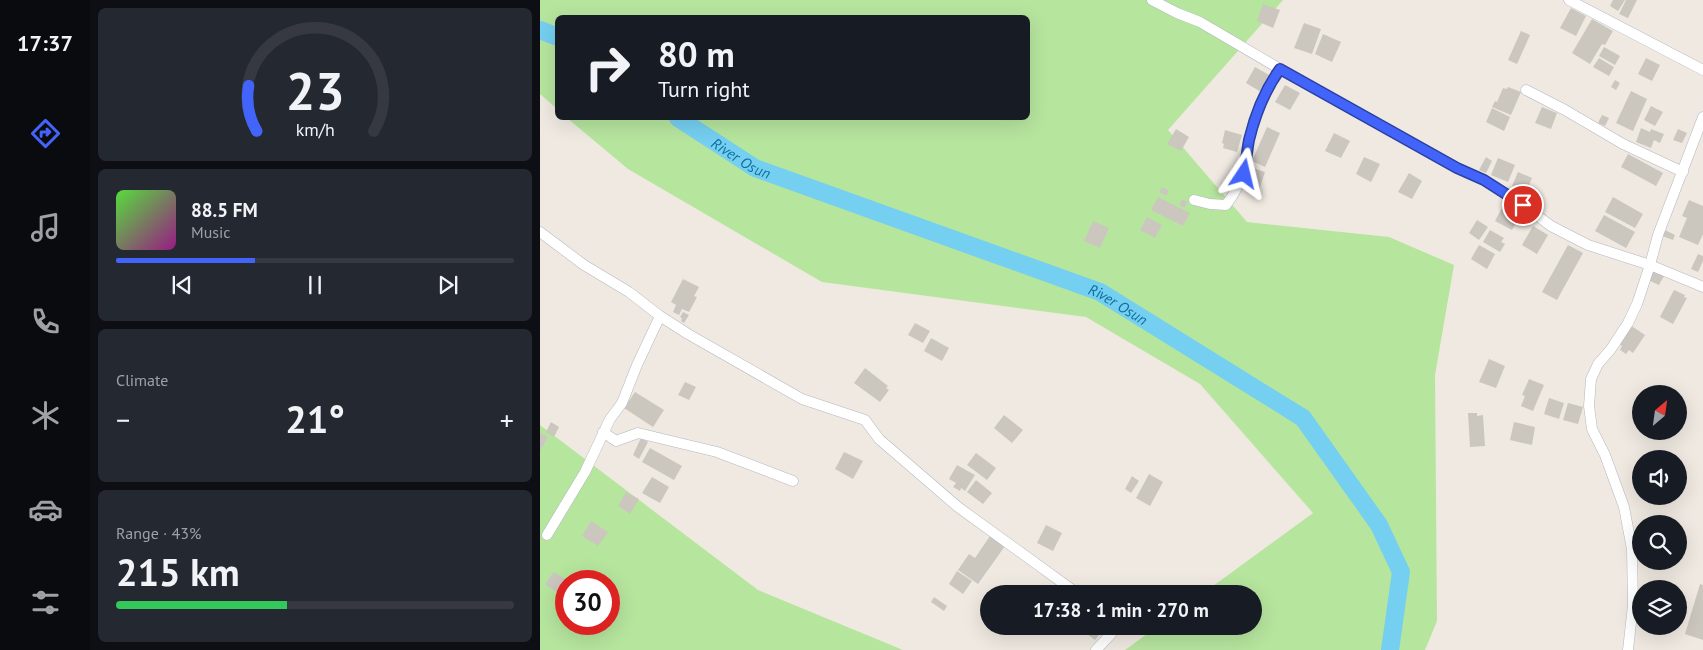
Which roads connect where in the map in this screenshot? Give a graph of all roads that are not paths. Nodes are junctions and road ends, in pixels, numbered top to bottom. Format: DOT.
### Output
graph roads {
  1 [pos="1152,0"];
  2 [pos="1569,0"];
  3 [pos="1280,69"];
  4 [pos="1703,70"];
  5 [pos="1526,90"];
  6 [pos="1703,117"];
  7 [pos="1683,172"];
  8 [pos="1194,200"];
  9 [pos="540,232"];
  10 [pos="1650,265"];
  11 [pos="1703,287"];
  12 [pos="660,316"];
  13 [pos="603,432"];
  14 [pos="793,481"];
  15 [pos="547,535"];
  16 [pos="1066,585"];
  17 [pos="1110,635"];
  18 [pos="1096,650"];
  19 [pos="1628,650"];
  20 [pos="1633,650"];
  1 -- 3 [label="street"];
  2 -- 4 [label="street"];
  3 -- 8 [label="street"];
  3 -- 10 [label="street"];
  5 -- 7 [label="street"];
  6 -- 7 [label="street"];
  7 -- 10 [label="street"];
  9 -- 12 [label="street"];
  10 -- 11 [label="street"];
  10 -- 19 [label="street"];
  12 -- 13 [label="street"];
  12 -- 16 [label="street"];
  13 -- 14 [label="street"];
  13 -- 15 [label="street"];
  17 -- 18 [label="street"];
  19 -- 20 [label="street"];
}
